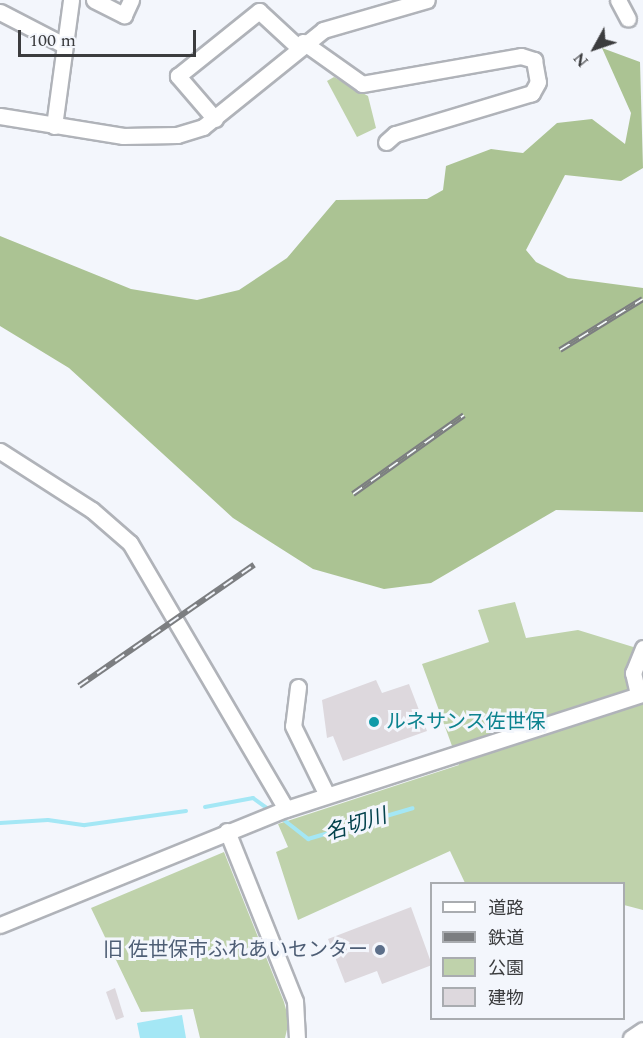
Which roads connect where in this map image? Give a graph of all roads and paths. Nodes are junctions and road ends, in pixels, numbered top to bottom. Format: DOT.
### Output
graph roads {
  1 [pos="71,0"];
  2 [pos="94,0"];
  3 [pos="131,0"];
  4 [pos="427,0"];
  5 [pos="618,0"];
  6 [pos="0,12"];
  7 [pos="628,19"];
  8 [pos="62,44"];
  9 [pos="301,45"];
  10 [pos="0,116"];
  11 [pos="215,119"];
  12 [pos="54,126"];
  13 [pos="386,142"];
  14 [pos="0,451"];
  15 [pos="643,648"];
  16 [pos="298,687"];
  17 [pos="640,694"];
  18 [pos="327,795"];
  19 [pos="284,810"];
  20 [pos="227,831"];
  21 [pos="0,925"];
  22 [pos="643,1030"];
  23 [pos="297,1038"];
  24 [pos="631,1038"];
  1 -- 8 [label="street"];
  2 -- 3 [label="street"];
  4 -- 9 [label="street"];
  5 -- 7 [label="street"];
  6 -- 8 [label="street"];
  8 -- 12 [label="street"];
  9 -- 11 [label="street"];
  9 -- 11 [label="street"];
  9 -- 13 [label="street"];
  10 -- 12 [label="street"];
  11 -- 12 [label="street"];
  14 -- 19 [label="street"];
  15 -- 17 [label="street"];
  16 -- 18 [label="street"];
  17 -- 18 [label="street"];
  18 -- 19 [label="street"];
  19 -- 20 [label="street"];
  20 -- 21 [label="street"];
  20 -- 23 [label="street"];
  22 -- 24 [label="street"];
}
